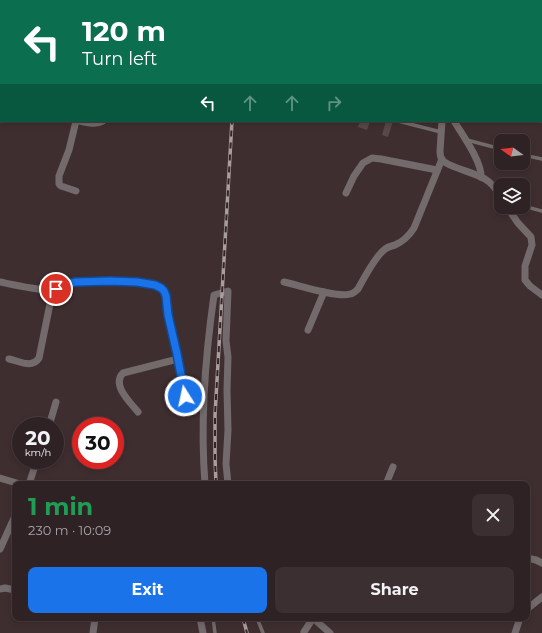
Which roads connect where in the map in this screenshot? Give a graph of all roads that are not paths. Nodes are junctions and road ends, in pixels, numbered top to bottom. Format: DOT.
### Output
graph roads {
  1 [pos="76,122"];
  2 [pos="86,122"];
  3 [pos="100,122"];
  4 [pos="402,122"];
  5 [pos="442,122"];
  6 [pos="455,122"];
  7 [pos="441,132"];
  8 [pos="466,140"];
  9 [pos="494,147"];
  10 [pos="530,156"];
  11 [pos="542,159"];
  12 [pos="442,160"];
  13 [pos="438,170"];
  14 [pos="481,176"];
  15 [pos="494,188"];
  16 [pos="76,191"];
  17 [pos="346,193"];
  18 [pos="530,208"];
  19 [pos="542,211"];
  20 [pos="513,214"];
  21 [pos="0,282"];
  22 [pos="284,282"];
  23 [pos="53,289"];
  24 [pos="324,292"];
  25 [pos="542,295"];
  26 [pos="308,330"];
  27 [pos="9,359"];
  28 [pos="178,359"];
  29 [pos="185,396"];
  30 [pos="56,402"];
  31 [pos="138,412"];
  32 [pos="51,417"];
  33 [pos="393,467"];
  34 [pos="35,469"];
  35 [pos="0,478"];
  36 [pos="30,481"];
  37 [pos="205,481"];
  38 [pos="228,481"];
  39 [pos="387,481"];
  40 [pos="12,482"];
  41 [pos="12,523"];
  42 [pos="0,549"];
  43 [pos="530,559"];
  44 [pos="542,562"];
  45 [pos="0,589"];
  46 [pos="12,589"];
  47 [pos="541,599"];
  48 [pos="530,605"];
  49 [pos="95,621"];
  50 [pos="201,621"];
  51 [pos="213,621"];
  52 [pos="258,621"];
  53 [pos="311,621"];
  54 [pos="316,621"];
  55 [pos="519,621"];
  56 [pos="304,632"];
  57 [pos="93,633"];
  58 [pos="204,633"];
  59 [pos="215,633"];
  60 [pos="262,633"];
  61 [pos="330,633"];
  62 [pos="515,633"];
  1 -- 16 [label="street"];
  2 -- 3 [label="street"];
  4 -- 7 [label="lane"];
  5 -- 7 [label="street"];
  6 -- 8 [label="street"];
  7 -- 12 [label="street"];
  8 -- 9 [label="lane"];
  8 -- 14 [label="street"];
  10 -- 11 [label="lane"];
  12 -- 13 [label="street"];
  12 -- 14 [label="street"];
  13 -- 17 [label="street"];
  13 -- 24 [label="street"];
  14 -- 15 [label="street"];
  18 -- 19 [label="lane"];
  20 -- 25 [label="street"];
  21 -- 23 [label="street"];
  22 -- 24 [label="street"];
  23 -- 27 [label="street"];
  23 -- 28 [label="street"];
  24 -- 26 [label="street"];
  28 -- 29 [label="street"];
  28 -- 31 [label="street"];
  30 -- 32 [label="street"];
  33 -- 39 [label="street"];
  34 -- 36 [label="street"];
  35 -- 40 [label="street"];
  37 -- 38 [label="street"];
  41 -- 42 [label="street"];
  43 -- 44 [label="street"];
  45 -- 46 [label="street"];
  47 -- 48 [label="street"];
  49 -- 57 [label="street"];
  50 -- 58 [label="street"];
  51 -- 59 [label="lane"];
  52 -- 60 [label="lane"];
  53 -- 56 [label="street"];
  54 -- 61 [label="street"];
  55 -- 62 [label="street"];
}
